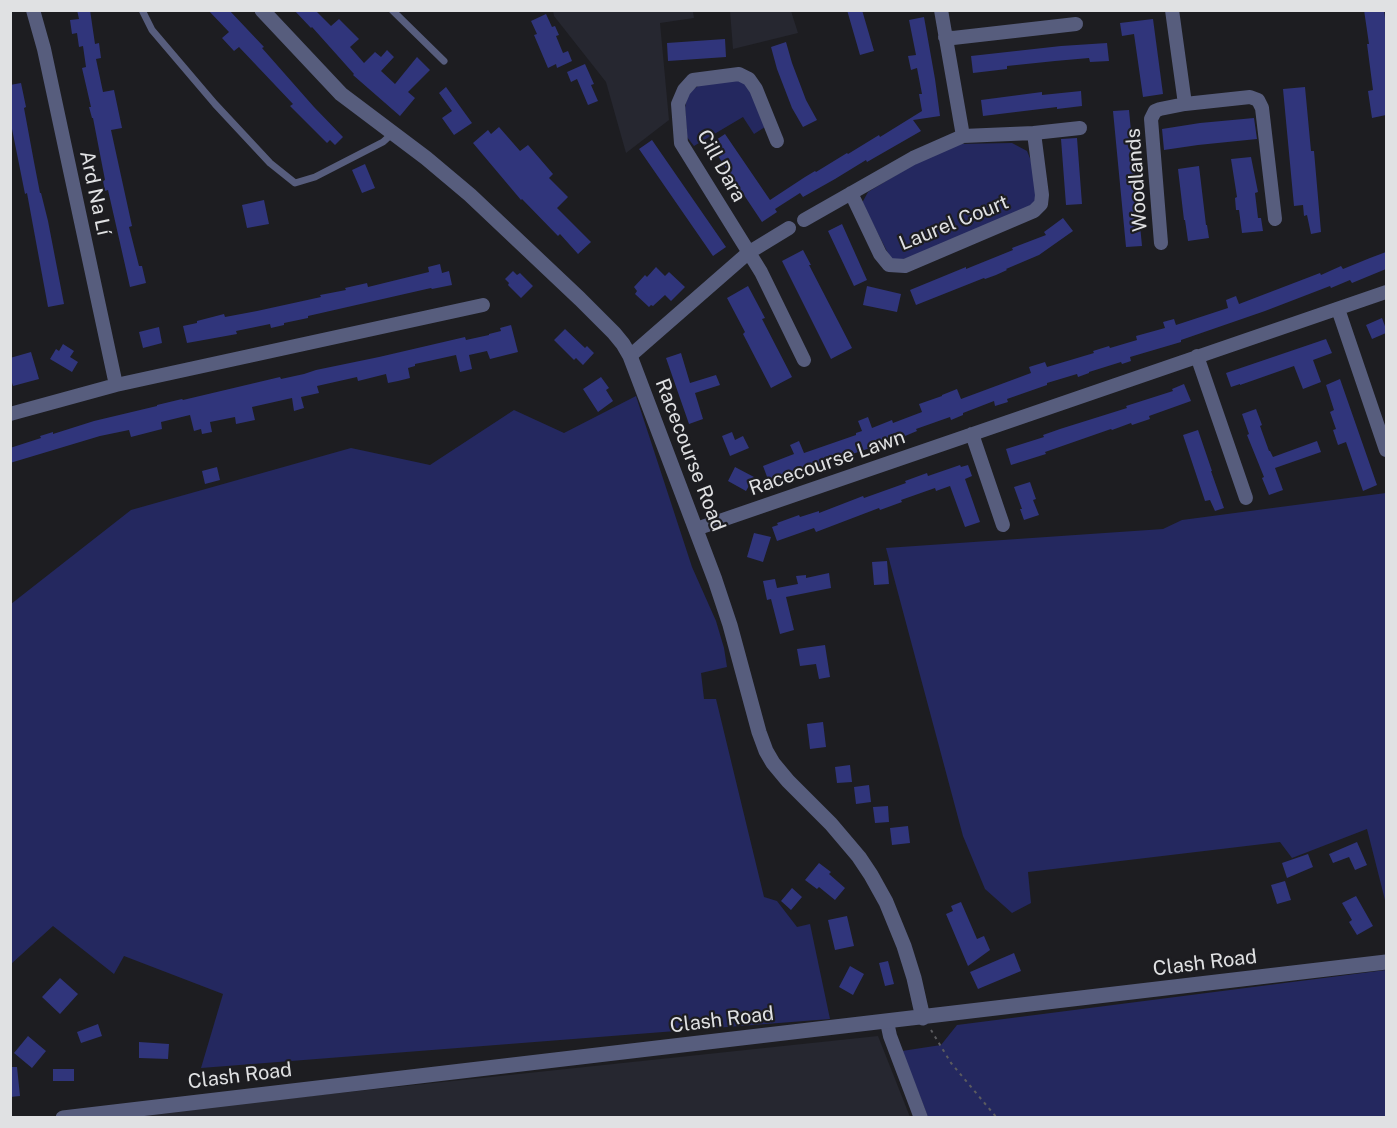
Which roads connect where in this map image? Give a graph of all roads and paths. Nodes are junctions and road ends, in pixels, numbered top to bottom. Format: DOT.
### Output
graph roads {
  1 [pos="33,10"];
  2 [pos="142,10"];
  3 [pos="262,10"];
  4 [pos="392,10"];
  5 [pos="941,10"];
  6 [pos="1172,10"];
  7 [pos="1076,24"];
  8 [pos="945,37"];
  9 [pos="444,61"];
  10 [pos="1185,104"];
  11 [pos="1080,128"];
  12 [pos="393,133"];
  13 [pos="1034,134"];
  14 [pos="963,136"];
  15 [pos="777,141"];
  16 [pos="851,193"];
  17 [pos="1275,219"];
  18 [pos="804,220"];
  19 [pos="789,228"];
  20 [pos="1161,243"];
  21 [pos="748,253"];
  22 [pos="1386,292"];
  23 [pos="483,305"];
  24 [pos="1338,309"];
  25 [pos="630,356"];
  26 [pos="1197,356"];
  27 [pos="804,360"];
  28 [pos="116,385"];
  29 [pos="10,414"];
  30 [pos="972,434"];
  31 [pos="1386,450"];
  32 [pos="1246,498"];
  33 [pos="1003,525"];
  34 [pos="696,529"];
  35 [pos="1386,962"];
  36 [pos="923,1018"];
  37 [pos="887,1022"];
  38 [pos="131,1114"];
  39 [pos="63,1118"];
  40 [pos="921,1118"];
  41 [pos="998,1118"];
  1 -- 28 [label="street, Ard Na Lí"];
  2 -- 12 [label="lane"];
  3 -- 12 [label="street, Racecourse Road"];
  4 -- 9 [label="lane"];
  5 -- 8 [label="street"];
  6 -- 10 [label="street"];
  7 -- 8 [label="street"];
  8 -- 14 [label="street"];
  10 -- 17 [label="street, Woodlands"];
  10 -- 20 [label="street, Woodlands"];
  11 -- 13 [label="street"];
  12 -- 25 [label="street, Racecourse Road"];
  13 -- 14 [label="street"];
  13 -- 16 [label="street, Laurel Court"];
  14 -- 16 [label="street"];
  15 -- 21 [label="street, Cill Dara"];
  16 -- 18 [label="street"];
  19 -- 21 [label="street"];
  21 -- 25 [label="street"];
  21 -- 27 [label="street"];
  22 -- 24 [label="street, Racecourse Lawn"];
  23 -- 28 [label="street"];
  24 -- 26 [label="street, Racecourse Lawn"];
  24 -- 31 [label="street"];
  25 -- 34 [label="street, Racecourse Road"];
  26 -- 30 [label="street, Racecourse Lawn"];
  26 -- 32 [label="street"];
  28 -- 29 [label="street"];
  30 -- 33 [label="street"];
  30 -- 34 [label="street, Racecourse Lawn"];
  34 -- 36 [label="street, Racecourse Road"];
  35 -- 36 [label="street, Clash Road"];
  36 -- 37 [label="street, Clash Road"];
  36 -- 41 [label="path"];
  37 -- 38 [label="street, Clash Road"];
  37 -- 40 [label="street"];
  38 -- 39 [label="street, Clash Road"];
}
